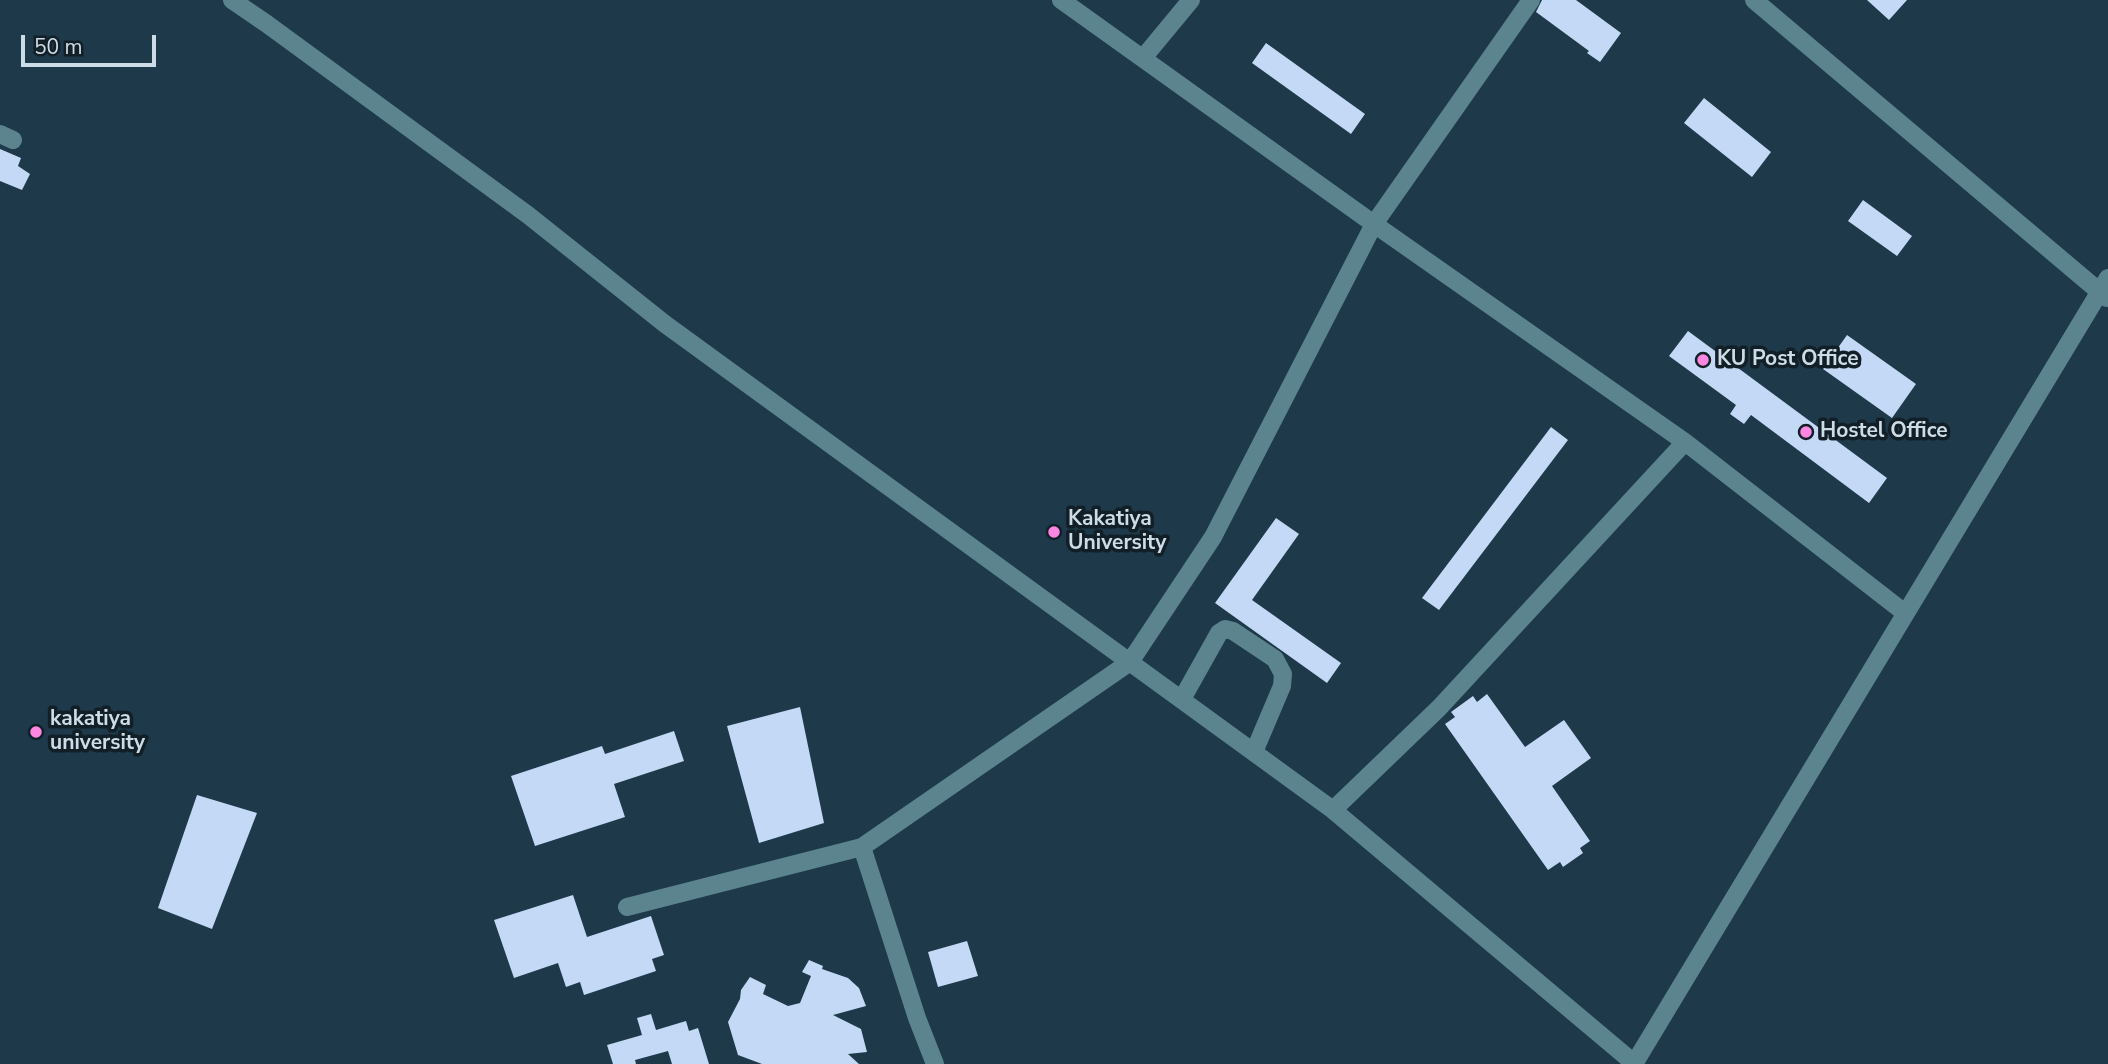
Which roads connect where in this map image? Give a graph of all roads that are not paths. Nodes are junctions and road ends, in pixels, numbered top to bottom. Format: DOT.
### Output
graph roads {
  1 [pos="232,0"];
  2 [pos="1061,0"];
  3 [pos="1191,0"];
  4 [pos="1531,0"];
  5 [pos="1754,0"];
  6 [pos="1143,58"];
  7 [pos="1374,224"];
  8 [pos="2105,290"];
  9 [pos="1685,442"];
  10 [pos="1905,612"];
  11 [pos="1130,662"];
  12 [pos="1182,699"];
  13 [pos="1254,752"];
  14 [pos="1333,810"];
  15 [pos="862,847"];
  16 [pos="627,907"];
  17 [pos="935,1064"];
  18 [pos="1635,1064"];
  1 -- 11 [label="street"];
  2 -- 6 [label="street"];
  3 -- 6 [label="street"];
  4 -- 7 [label="street"];
  5 -- 8 [label="street"];
  6 -- 7 [label="street"];
  7 -- 9 [label="street"];
  7 -- 11 [label="street"];
  8 -- 10 [label="street"];
  9 -- 10 [label="street"];
  9 -- 14 [label="street"];
  10 -- 18 [label="street"];
  11 -- 12 [label="street"];
  11 -- 15 [label="street"];
  12 -- 13 [label="street"];
  12 -- 13 [label="street"];
  13 -- 14 [label="street"];
  14 -- 18 [label="street"];
  15 -- 16 [label="street"];
  15 -- 17 [label="street"];
}
